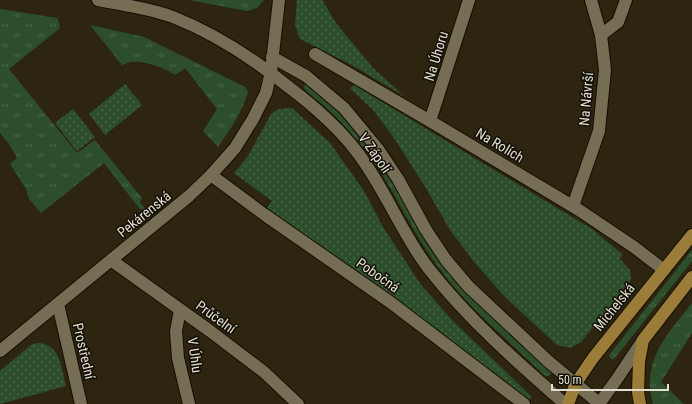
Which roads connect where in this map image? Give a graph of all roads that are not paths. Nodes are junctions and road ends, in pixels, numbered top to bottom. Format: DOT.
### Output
graph roads {
  1 [pos="98,0"];
  2 [pos="279,0"];
  3 [pos="469,0"];
  4 [pos="592,0"];
  5 [pos="626,0"];
  6 [pos="601,35"];
  7 [pos="315,54"];
  8 [pos="272,57"];
  9 [pos="271,72"];
  10 [pos="430,120"];
  11 [pos="211,175"];
  12 [pos="573,206"];
  13 [pos="692,235"];
  14 [pos="111,260"];
  15 [pos="664,270"];
  16 [pos="692,277"];
  17 [pos="58,304"];
  18 [pos="180,310"];
  19 [pos="643,340"];
  20 [pos="0,351"];
  21 [pos="576,384"];
  22 [pos="81,404"];
  23 [pos="189,404"];
  24 [pos="298,404"];
  25 [pos="524,404"];
  26 [pos="565,404"];
  27 [pos="568,404"];
  28 [pos="599,404"];
  29 [pos="640,404"];
  1 -- 9 [label="street, V Zápolí"];
  2 -- 8 [label="street, Pekárenská"];
  3 -- 10 [label="street, Na Úhoru"];
  4 -- 6 [label="street, Na Návrší"];
  5 -- 6 [label="street"];
  6 -- 12 [label="street, Na Návrší"];
  7 -- 10 [label="street, Na Rolích"];
  8 -- 9 [label="street, Pekárenská"];
  8 -- 21 [label="street, V Zápolí"];
  9 -- 11 [label="street, Pekárenská"];
  9 -- 26 [label="street, V Zápolí"];
  10 -- 12 [label="street, Na Rolích"];
  11 -- 14 [label="street, Pekárenská"];
  11 -- 25 [label="street, Pobočná"];
  12 -- 15 [label="street, Na Rolích"];
  13 -- 15 [label="main road, Michelská"];
  14 -- 17 [label="street, Pekárenská"];
  14 -- 18 [label="street, Průčelní"];
  15 -- 21 [label="main road, Michelská"];
  16 -- 19 [label="main road"];
  17 -- 20 [label="street, Pekárenská"];
  17 -- 22 [label="street, Prostřední"];
  18 -- 23 [label="street, V Úhlu"];
  18 -- 24 [label="street, Průčelní"];
  19 -- 28 [label="street"];
  19 -- 29 [label="main road"];
  21 -- 27 [label="main road, Michelská"];
  21 -- 28 [label="street, V Zápolí"];
}
